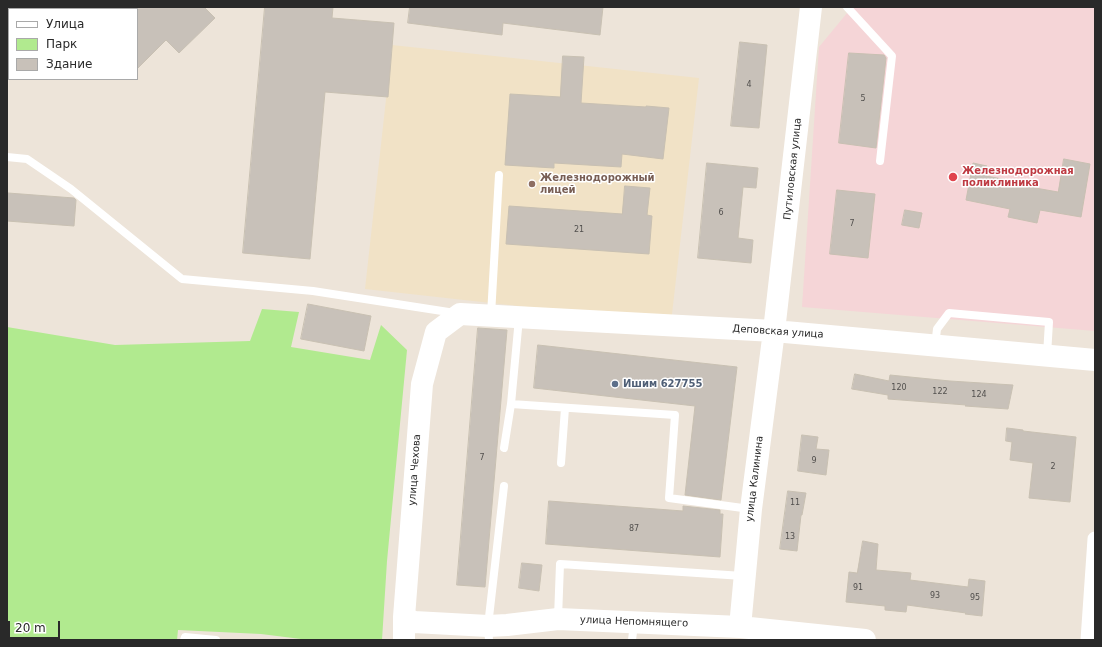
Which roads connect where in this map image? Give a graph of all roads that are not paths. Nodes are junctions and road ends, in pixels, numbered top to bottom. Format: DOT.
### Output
graph roads {
  1 [pos="811,7"];
  2 [pos="847,7"];
  3 [pos="7,157"];
  4 [pos="880,161"];
  5 [pos="499,175"];
  6 [pos="460,314"];
  7 [pos="491,316"];
  8 [pos="519,318"];
  9 [pos="774,331"];
  10 [pos="935,346"];
  11 [pos="1047,356"];
  12 [pos="1095,360"];
  13 [pos="511,404"];
  14 [pos="565,408"];
  15 [pos="504,448"];
  16 [pos="562,463"];
  17 [pos="504,486"];
  18 [pos="751,509"];
  19 [pos="1095,539"];
  20 [pos="745,576"];
  21 [pos="404,617"];
  22 [pos="558,619"];
  23 [pos="740,627"];
  24 [pos="633,631"];
  25 [pos="489,633"];
  26 [pos="184,640"];
  27 [pos="216,640"];
  28 [pos="404,640"];
  29 [pos="865,640"];
  30 [pos="1088,640"];
  1 -- 9 [label="main road, Путиловская улица"];
  2 -- 4 [label="lane"];
  3 -- 6 [label="lane"];
  5 -- 7 [label="lane"];
  6 -- 7 [label="main road, Деповская улица"];
  6 -- 21 [label="main road, улица Чехова"];
  7 -- 8 [label="main road, Деповская улица"];
  8 -- 9 [label="main road, Деповская улица"];
  8 -- 13 [label="lane"];
  9 -- 10 [label="main road, Деповская улица"];
  9 -- 18 [label="main road, улица Калинина"];
  10 -- 11 [label="main road, Деповская улица"];
  10 -- 11 [label="lane"];
  11 -- 12 [label="main road, Деповская улица"];
  13 -- 14 [label="lane"];
  13 -- 15 [label="lane"];
  14 -- 16 [label="lane"];
  14 -- 18 [label="lane"];
  17 -- 25 [label="lane"];
  18 -- 20 [label="main road, улица Калинина"];
  19 -- 30 [label="street"];
  20 -- 22 [label="lane"];
  20 -- 23 [label="main road, улица Калинина"];
  21 -- 25 [label="main road, улица Непомнящего"];
  21 -- 28 [label="main road, улица Чехова"];
  22 -- 24 [label="main road, улица Непомнящего"];
  22 -- 25 [label="main road, улица Непомнящего"];
  23 -- 24 [label="main road, улица Непомнящего"];
  23 -- 29 [label="main road, улица Непомнящего"];
  26 -- 27 [label="lane"];
}
